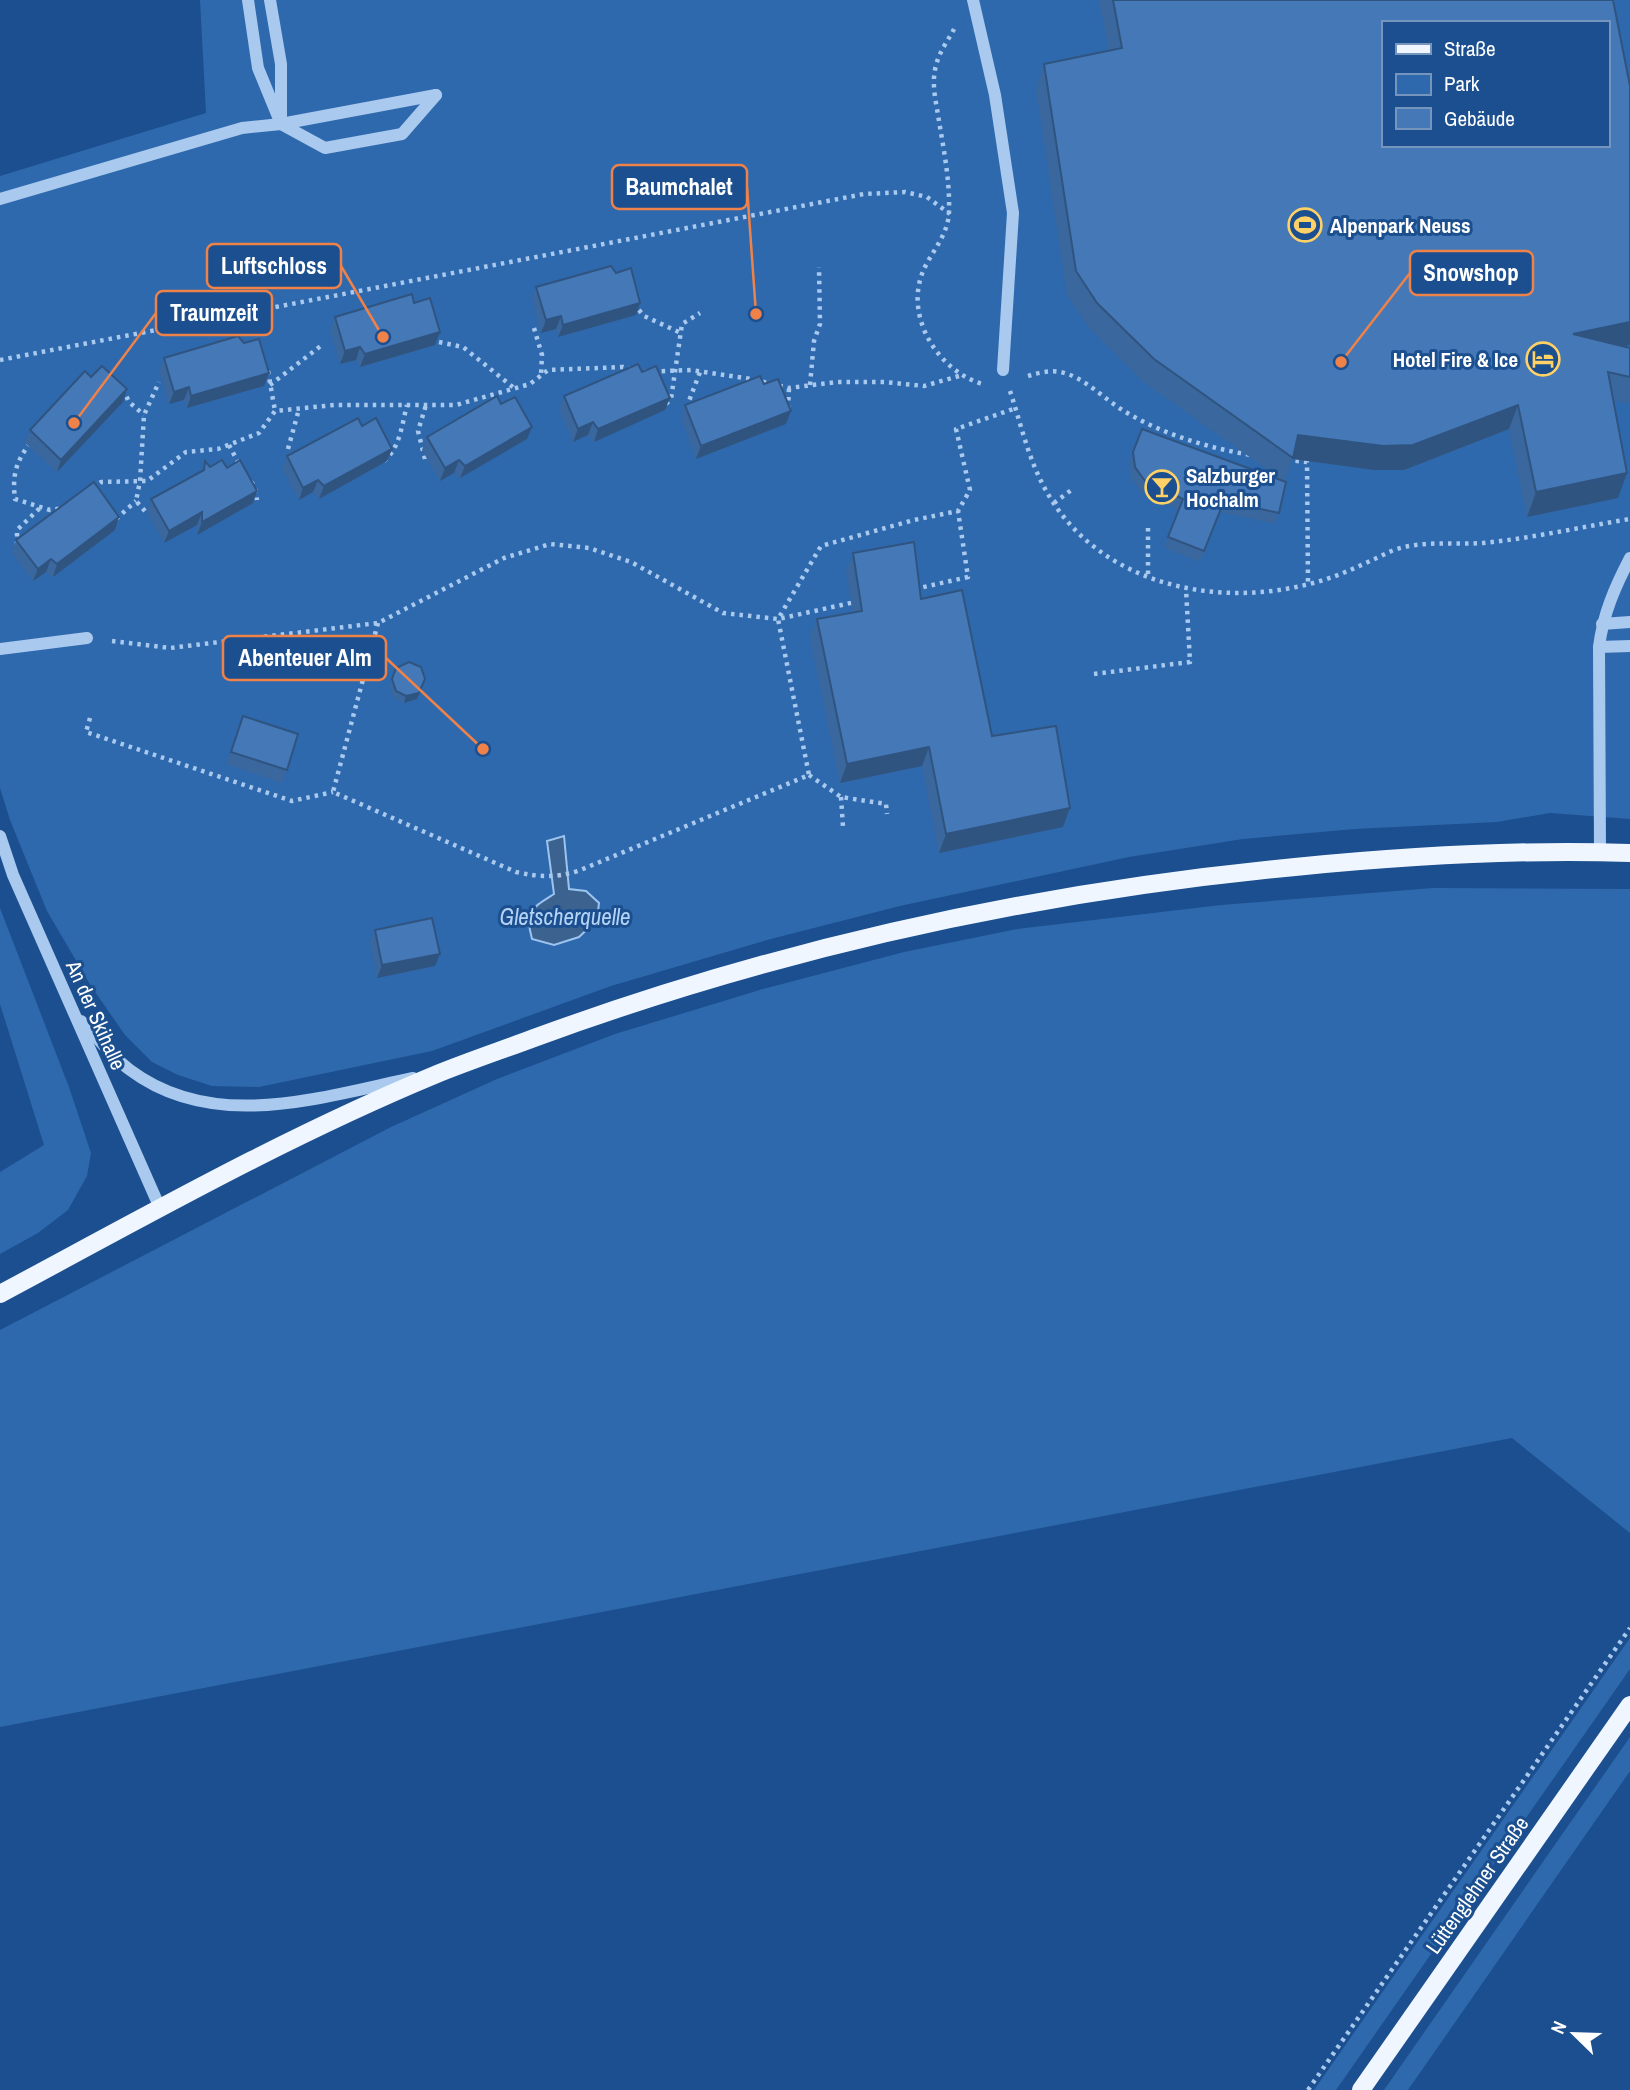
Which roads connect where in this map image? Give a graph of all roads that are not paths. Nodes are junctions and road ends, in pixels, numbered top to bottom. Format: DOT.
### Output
graph roads {
  1 [pos="248,0"];
  2 [pos="270,0"];
  3 [pos="973,0"];
  4 [pos="281,124"];
  5 [pos="0,199"];
  6 [pos="1003,370"];
  7 [pos="1630,558"];
  8 [pos="1630,622"];
  9 [pos="1602,624"];
  10 [pos="87,638"];
  11 [pos="1630,646"];
  12 [pos="1599,647"];
  13 [pos="0,649"];
  14 [pos="0,836"];
  15 [pos="1600,852"];
  16 [pos="1630,853"];
  17 [pos="75,1014"];
  18 [pos="438,1074"];
  19 [pos="160,1208"];
  20 [pos="0,1294"];
  21 [pos="1630,1705"];
  22 [pos="1361,2090"];
  1 -- 4 [label="street"];
  2 -- 4 [label="street"];
  3 -- 6 [label="street"];
  4 -- 4 [label="street"];
  4 -- 5 [label="street"];
  7 -- 9 [label="street"];
  8 -- 9 [label="street"];
  9 -- 12 [label="street"];
  10 -- 13 [label="street"];
  11 -- 12 [label="street"];
  12 -- 15 [label="street"];
  14 -- 17 [label="street, An der Skihalle"];
  15 -- 16 [label="main road"];
  15 -- 18 [label="main road"];
  17 -- 18 [label="street"];
  17 -- 19 [label="street, An der Skihalle"];
  18 -- 19 [label="main road"];
  19 -- 20 [label="main road"];
  21 -- 22 [label="main road, Lüttenglehner Straße"];
}
